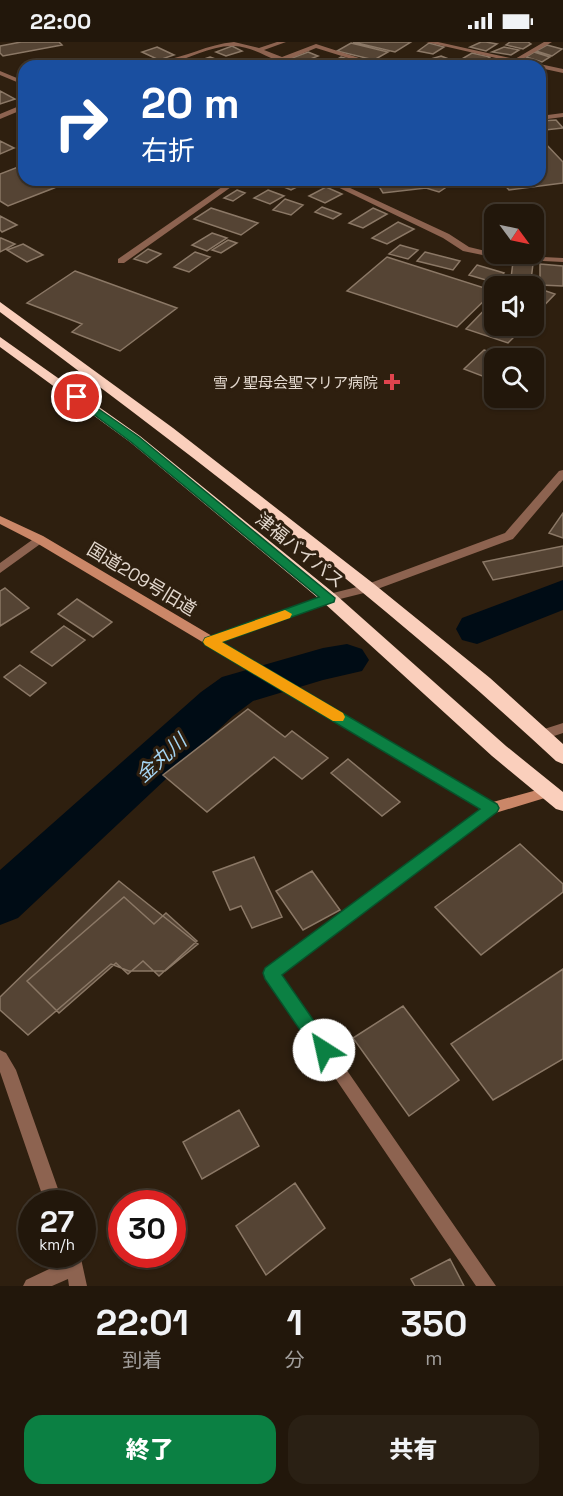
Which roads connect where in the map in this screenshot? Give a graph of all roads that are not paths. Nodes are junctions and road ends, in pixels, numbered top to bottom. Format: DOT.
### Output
graph roads {
  1 [pos="283,42"];
  2 [pos="433,42"];
  3 [pos="473,42"];
  4 [pos="549,42"];
  5 [pos="461,49"];
  6 [pos="258,50"];
  7 [pos="505,57"];
  8 [pos="169,60"];
  9 [pos="276,60"];
  10 [pos="287,60"];
  11 [pos="362,60"];
  12 [pos="498,60"];
  13 [pos="517,60"];
  14 [pos="546,67"];
  15 [pos="563,71"];
  16 [pos="0,73"];
  17 [pos="18,80"];
  18 [pos="18,109"];
  19 [pos="563,115"];
  20 [pos="0,117"];
  21 [pos="546,117"];
  22 [pos="228,186"];
  23 [pos="350,186"];
  24 [pos="563,260"];
  25 [pos="121,261"];
  26 [pos="0,306"];
  27 [pos="0,341"];
  28 [pos="563,473"];
  29 [pos="0,520"];
  30 [pos="39,539"];
  31 [pos="0,569"];
  32 [pos="368,588"];
  33 [pos="329,598"];
  34 [pos="210,642"];
  35 [pos="563,728"];
  36 [pos="539,736"];
  37 [pos="563,756"];
  38 [pos="548,792"];
  39 [pos="563,803"];
  40 [pos="492,808"];
  41 [pos="0,1058"];
  42 [pos="50,1190"];
  43 [pos="60,1268"];
  44 [pos="75,1268"];
  45 [pos="32,1286"];
  46 [pos="78,1286"];
  47 [pos="487,1286"];
  1 -- 6 [label="street"];
  2 -- 5 [label="street"];
  3 -- 5 [label="street"];
  4 -- 13 [label="street"];
  5 -- 7 [label="street"];
  6 -- 8 [label="street"];
  6 -- 9 [label="street"];
  7 -- 12 [label="street"];
  7 -- 13 [label="street"];
  10 -- 11 [label="street"];
  14 -- 15 [label="street"];
  16 -- 17 [label="street"];
  18 -- 20 [label="street"];
  19 -- 21 [label="street"];
  22 -- 25 [label="street"];
  23 -- 24 [label="street"];
  26 -- 32 [label="highway, 津福バイパス"];
  27 -- 33 [label="highway, 津福バイパス"];
  28 -- 32 [label="street"];
  29 -- 30 [label="street, 国道209号旧道"];
  30 -- 31 [label="street"];
  30 -- 34 [label="street, 国道209号旧道"];
  32 -- 33 [label="street"];
  32 -- 36 [label="highway, 津福バイパス"];
  33 -- 34 [label="street"];
  33 -- 38 [label="highway, 津福バイパス"];
  34 -- 40 [label="street, 国道209号旧道"];
  35 -- 36 [label="street"];
  36 -- 37 [label="highway, 津福バイパス"];
  38 -- 39 [label="highway, 津福バイパス"];
  38 -- 40 [label="street"];
  40 -- 47 [label="street"];
  41 -- 42 [label="street"];
  43 -- 45 [label="street"];
  44 -- 46 [label="street"];
}
